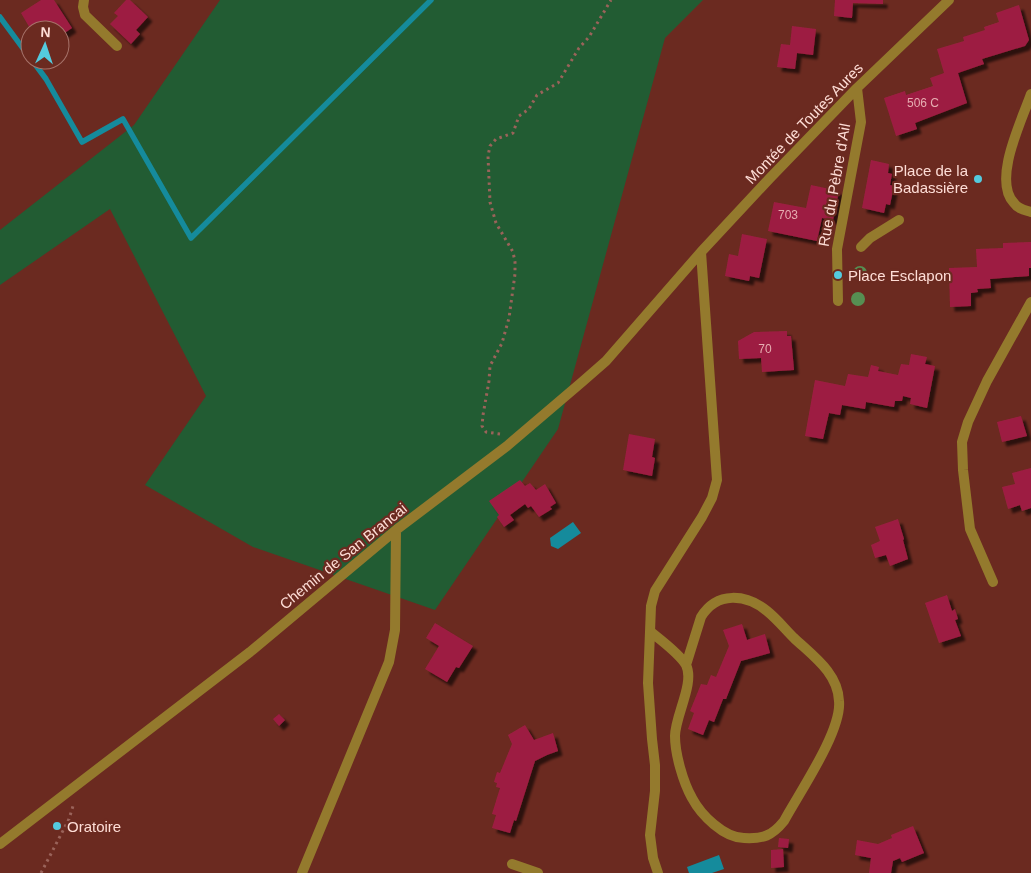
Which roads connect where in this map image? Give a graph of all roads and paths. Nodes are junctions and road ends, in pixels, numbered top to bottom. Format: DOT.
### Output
graph roads {
  1 [pos="84,0"];
  2 [pos="611,0"];
  3 [pos="949,0"];
  4 [pos="117,46"];
  5 [pos="856,88"];
  6 [pos="1031,94"];
  7 [pos="1031,212"];
  8 [pos="900,220"];
  9 [pos="861,248"];
  10 [pos="700,252"];
  11 [pos="685,271"];
  12 [pos="838,301"];
  13 [pos="1031,302"];
  14 [pos="519,436"];
  15 [pos="396,530"];
  16 [pos="993,582"];
  17 [pos="650,631"];
  18 [pos="686,665"];
  19 [pos="80,783"];
  20 [pos="0,844"];
  21 [pos="512,864"];
  22 [pos="41,873"];
  23 [pos="302,873"];
  24 [pos="538,873"];
  25 [pos="658,873"];
  1 -- 4 [label="street"];
  2 -- 14 [label="path"];
  3 -- 5 [label="street, Montée de Toutes Aures"];
  5 -- 10 [label="street, Montée de Toutes Aures"];
  5 -- 12 [label="street, Rue du Pèbre d'Ail"];
  6 -- 7 [label="street"];
  8 -- 9 [label="street"];
  10 -- 11 [label="street, Montée de Toutes Aures"];
  10 -- 17 [label="street"];
  11 -- 14 [label="street, Chemin de San Brancai"];
  13 -- 16 [label="street"];
  14 -- 15 [label="street, Chemin de San Brancai"];
  15 -- 19 [label="street, Chemin de San Brancai"];
  15 -- 23 [label="street"];
  17 -- 18 [label="street"];
  17 -- 25 [label="street"];
  18 -- 18 [label="street"];
  19 -- 20 [label="street, Chemin de San Brancai"];
  19 -- 22 [label="path"];
  21 -- 24 [label="street"];
}
